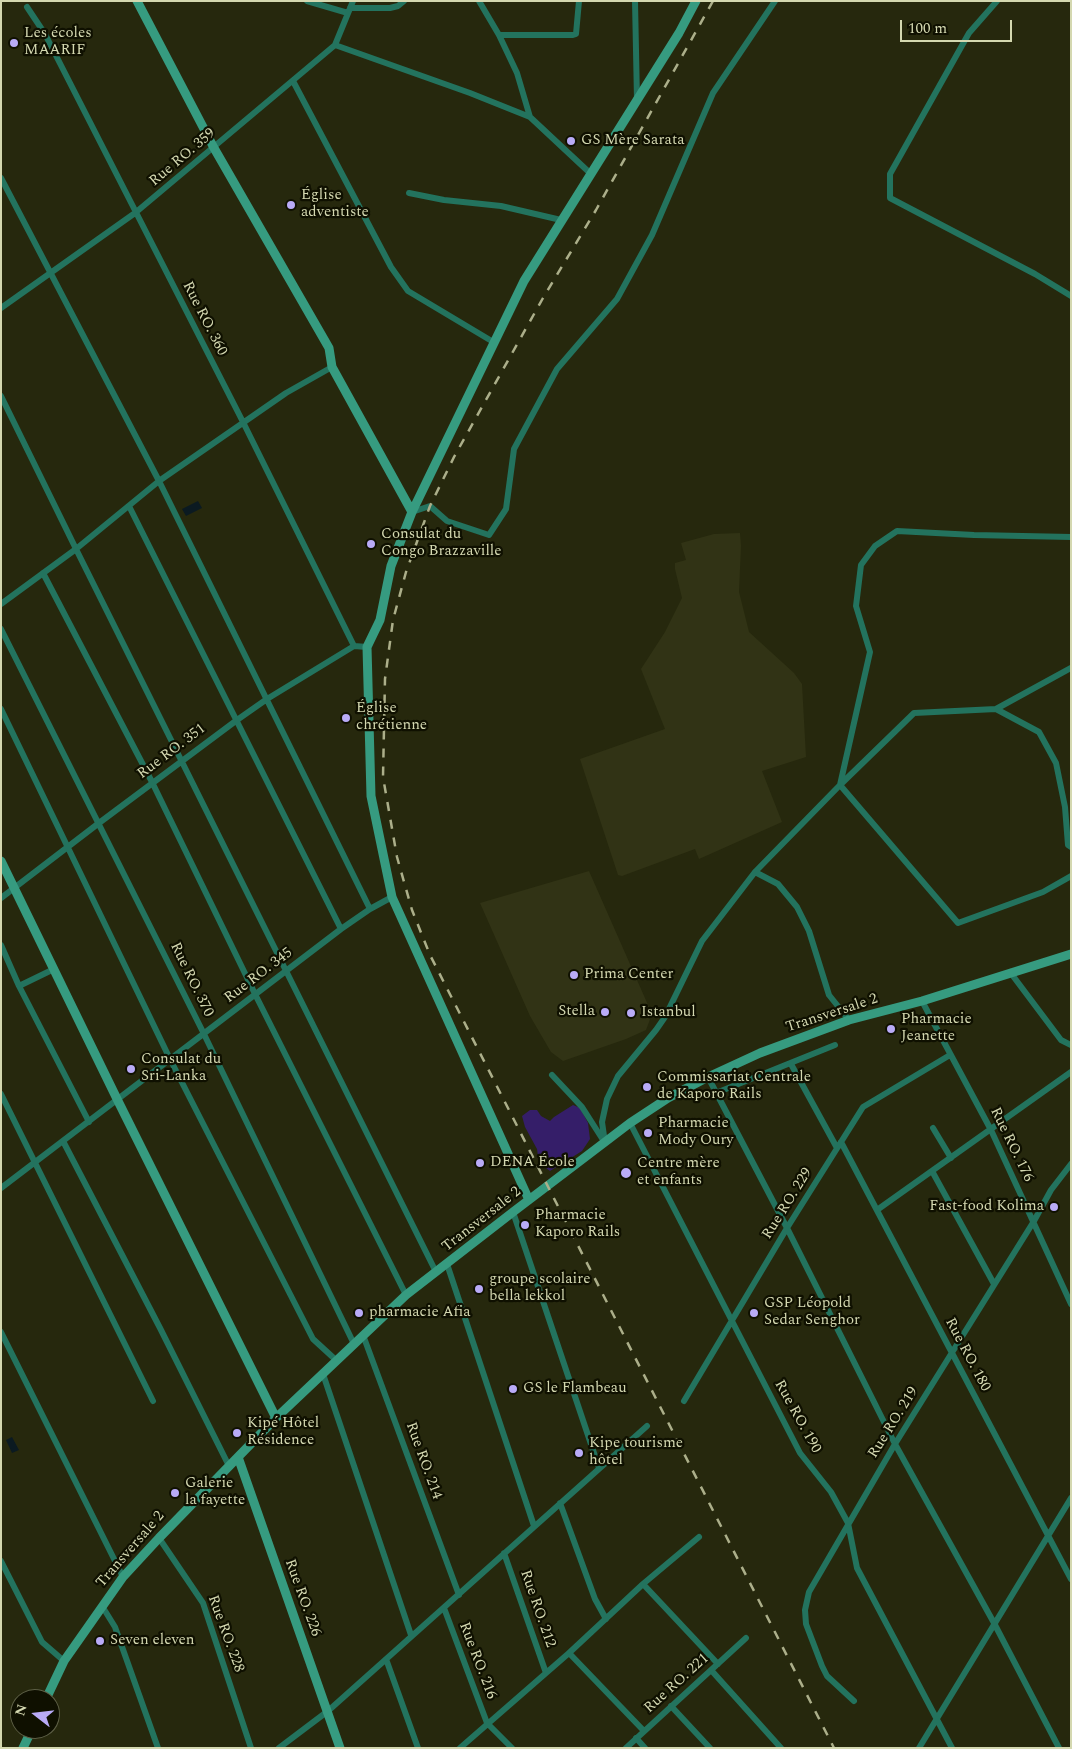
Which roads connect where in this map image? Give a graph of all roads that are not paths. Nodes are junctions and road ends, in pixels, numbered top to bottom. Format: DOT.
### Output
graph roads {
  1 [pos="137,1"];
  2 [pos="307,1"];
  3 [pos="404,1"];
  4 [pos="479,1"];
  5 [pos="579,1"];
  6 [pos="635,1"];
  7 [pos="696,1"];
  8 [pos="775,1"];
  9 [pos="997,1"];
  10 [pos="27,7"];
  11 [pos="350,7"];
  12 [pos="499,35"];
  13 [pos="335,45"];
  14 [pos="293,81"];
  15 [pos="637,101"];
  16 [pos="530,116"];
  17 [pos="214,148"];
  18 [pos="591,174"];
  19 [pos="1,178"];
  20 [pos="409,193"];
  21 [pos="135,213"];
  22 [pos="561,220"];
  23 [pos="51,272"];
  24 [pos="1071,296"];
  25 [pos="1,308"];
  26 [pos="494,343"];
  27 [pos="332,367"];
  28 [pos="1,396"];
  29 [pos="243,422"];
  30 [pos="159,481"];
  31 [pos="129,506"];
  32 [pos="412,512"];
  33 [pos="1071,537"];
  34 [pos="76,549"];
  35 [pos="43,573"];
  36 [pos="1,604"];
  37 [pos="1,629"];
  38 [pos="354,646"];
  39 [pos="367,647"];
  40 [pos="1071,668"];
  41 [pos="267,699"];
  42 [pos="1,709"];
  43 [pos="996,709"];
  44 [pos="237,720"];
  45 [pos="181,761"];
  46 [pos="152,782"];
  47 [pos="840,784"];
  48 [pos="99,822"];
  49 [pos="68,847"];
  50 [pos="1071,847"];
  51 [pos="1,861"];
  52 [pos="755,872"];
  53 [pos="1071,876"];
  54 [pos="14,888"];
  55 [pos="392,897"];
  56 [pos="1,898"];
  57 [pos="370,909"];
  58 [pos="341,929"];
  59 [pos="1,945"];
  60 [pos="1071,954"];
  61 [pos="54,969"];
  62 [pos="287,971"];
  63 [pos="1010,972"];
  64 [pos="19,986"];
  65 [pos="255,994"];
  66 [pos="922,1001"];
  67 [pos="849,1020"];
  68 [pos="203,1032"];
  69 [pos="835,1045"];
  70 [pos="1071,1045"];
  71 [pos="950,1055"];
  72 [pos="170,1059"];
  73 [pos="791,1064"];
  74 [pos="1071,1072"];
  75 [pos="552,1075"];
  76 [pos="708,1077"];
  77 [pos="716,1093"];
  78 [pos="1,1094"];
  79 [pos="118,1101"];
  80 [pos="89,1122"];
  81 [pos="630,1123"];
  82 [pos="933,1128"];
  83 [pos="991,1130"];
  84 [pos="63,1141"];
  85 [pos="605,1142"];
  86 [pos="839,1145"];
  87 [pos="952,1158"];
  88 [pos="35,1162"];
  89 [pos="1071,1164"];
  90 [pos="932,1171"];
  91 [pos="1,1188"];
  92 [pos="529,1200"];
  93 [pos="877,1210"];
  94 [pos="513,1212"];
  95 [pos="1034,1222"];
  96 [pos="787,1228"];
  97 [pos="447,1264"];
  98 [pos="436,1272"];
  99 [pos="994,1284"];
  100 [pos="406,1295"];
  101 [pos="1071,1304"];
  102 [pos="732,1322"];
  103 [pos="1,1332"];
  104 [pos="364,1335"];
  105 [pos="354,1344"];
  106 [pos="952,1354"];
  107 [pos="337,1361"];
  108 [pos="323,1374"];
  109 [pos="153,1401"];
  110 [pos="684,1401"];
  111 [pos="276,1418"];
  112 [pos="647,1426"];
  113 [pos="895,1444"];
  114 [pos="238,1457"];
  115 [pos="229,1466"];
  116 [pos="599,1468"];
  117 [pos="1071,1498"];
  118 [pos="560,1503"];
  119 [pos="848,1524"];
  120 [pos="534,1526"];
  121 [pos="1048,1535"];
  122 [pos="699,1537"];
  123 [pos="159,1538"];
  124 [pos="504,1553"];
  125 [pos="1,1561"];
  126 [pos="123,1577"];
  127 [pos="1071,1579"];
  128 [pos="643,1584"];
  129 [pos="459,1594"];
  130 [pos="102,1606"];
  131 [pos="444,1608"];
  132 [pos="606,1619"];
  133 [pos="994,1623"];
  134 [pos="411,1635"];
  135 [pos="746,1638"];
  136 [pos="570,1653"];
  137 [pos="386,1659"];
  138 [pos="64,1661"];
  139 [pos="718,1664"];
  140 [pos="711,1670"];
  141 [pos="546,1673"];
  142 [pos="51,1689"];
  143 [pos="854,1701"];
  144 [pos="671,1706"];
  145 [pos="328,1711"];
  146 [pos="936,1718"];
  147 [pos="487,1723"];
  148 [pos="644,1731"];
  149 [pos="636,1738"];
  150 [pos="158,1748"];
  151 [pos="251,1748"];
  152 [pos="279,1748"];
  153 [pos="340,1748"];
  154 [pos="418,1748"];
  155 [pos="460,1748"];
  156 [pos="512,1748"];
  157 [pos="626,1748"];
  158 [pos="645,1748"];
  159 [pos="710,1748"];
  160 [pos="781,1748"];
  161 [pos="918,1748"];
  162 [pos="952,1748"];
  163 [pos="1059,1748"];
  1 -- 17 [label="street"];
  2 -- 11 [label="street"];
  3 -- 11 [label="street"];
  4 -- 12 [label="street"];
  5 -- 12 [label="street"];
  6 -- 15 [label="street"];
  7 -- 15 [label="street"];
  8 -- 32 [label="street"];
  9 -- 24 [label="street"];
  10 -- 21 [label="street, Rue RO. 360"];
  11 -- 13 [label="street, Rue RO. 359"];
  12 -- 16 [label="street"];
  13 -- 14 [label="street, Rue RO. 359"];
  13 -- 16 [label="street"];
  14 -- 17 [label="street, Rue RO. 359"];
  14 -- 26 [label="street"];
  15 -- 18 [label="street"];
  16 -- 18 [label="street"];
  17 -- 21 [label="street, Rue RO. 359"];
  17 -- 27 [label="street"];
  18 -- 22 [label="street"];
  19 -- 23 [label="street"];
  20 -- 22 [label="street"];
  21 -- 23 [label="street, Rue RO. 359"];
  21 -- 29 [label="street, Rue RO. 360"];
  22 -- 26 [label="street"];
  23 -- 25 [label="street, Rue RO. 359"];
  23 -- 30 [label="street"];
  26 -- 32 [label="street"];
  27 -- 29 [label="street"];
  27 -- 32 [label="street"];
  28 -- 34 [label="street"];
  29 -- 30 [label="street"];
  29 -- 38 [label="street, Rue RO. 360"];
  30 -- 31 [label="street"];
  30 -- 41 [label="street"];
  31 -- 34 [label="street"];
  31 -- 44 [label="street"];
  32 -- 39 [label="street"];
  33 -- 47 [label="street"];
  34 -- 35 [label="street"];
  34 -- 45 [label="street"];
  35 -- 36 [label="street"];
  35 -- 46 [label="street"];
  37 -- 48 [label="street, Rue RO. 370"];
  38 -- 39 [label="street"];
  38 -- 41 [label="street, Rue RO. 351"];
  39 -- 55 [label="street"];
  40 -- 43 [label="street"];
  41 -- 44 [label="street, Rue RO. 351"];
  41 -- 57 [label="street"];
  42 -- 49 [label="street"];
  43 -- 47 [label="street"];
  43 -- 50 [label="street"];
  44 -- 45 [label="street, Rue RO. 351"];
  44 -- 58 [label="street"];
  45 -- 46 [label="street, Rue RO. 351"];
  45 -- 62 [label="street"];
  46 -- 48 [label="street, Rue RO. 351"];
  46 -- 65 [label="street"];
  47 -- 52 [label="street"];
  47 -- 53 [label="street"];
  48 -- 49 [label="street, Rue RO. 351"];
  48 -- 68 [label="street, Rue RO. 370"];
  49 -- 54 [label="street, Rue RO. 351"];
  49 -- 72 [label="street"];
  51 -- 54 [label="street"];
  52 -- 67 [label="street"];
  52 -- 85 [label="street"];
  54 -- 56 [label="street, Rue RO. 351"];
  54 -- 61 [label="street"];
  55 -- 57 [label="street, Rue RO. 345"];
  55 -- 92 [label="street"];
  57 -- 58 [label="street, Rue RO. 345"];
  58 -- 62 [label="street, Rue RO. 345"];
  59 -- 64 [label="street"];
  60 -- 63 [label="street, Transversale 2"];
  61 -- 64 [label="street"];
  61 -- 79 [label="street"];
  62 -- 65 [label="street, Rue RO. 345"];
  62 -- 98 [label="street"];
  63 -- 66 [label="street, Transversale 2"];
  63 -- 70 [label="street"];
  64 -- 80 [label="street"];
  65 -- 68 [label="street, Rue RO. 345"];
  65 -- 100 [label="street"];
  66 -- 67 [label="street, Transversale 2"];
  66 -- 71 [label="street, Rue RO. 176"];
  67 -- 76 [label="street, Transversale 2"];
  68 -- 72 [label="street, Rue RO. 345"];
  68 -- 105 [label="street, Rue RO. 370"];
  69 -- 73 [label="street"];
  71 -- 83 [label="street, Rue RO. 176"];
  71 -- 86 [label="street, Rue RO. 229"];
  72 -- 79 [label="street, Rue RO. 345"];
  72 -- 107 [label="street"];
  73 -- 77 [label="street"];
  73 -- 86 [label="street, Rue RO. 180"];
  74 -- 83 [label="street"];
  75 -- 85 [label="street"];
  76 -- 77 [label="street"];
  76 -- 81 [label="street, Transversale 2"];
  77 -- 96 [label="street"];
  78 -- 88 [label="street"];
  79 -- 80 [label="street, Rue RO. 345"];
  79 -- 111 [label="street"];
  80 -- 84 [label="street, Rue RO. 345"];
  81 -- 85 [label="street, Transversale 2"];
  81 -- 102 [label="street, Rue RO. 190"];
  82 -- 87 [label="street"];
  83 -- 87 [label="street"];
  83 -- 95 [label="street, Rue RO. 176"];
  84 -- 88 [label="street, Rue RO. 345"];
  84 -- 115 [label="street"];
  85 -- 92 [label="street, Transversale 2"];
  86 -- 93 [label="street, Rue RO. 180"];
  86 -- 96 [label="street, Rue RO. 229"];
  87 -- 90 [label="street"];
  88 -- 91 [label="street, Rue RO. 345"];
  88 -- 109 [label="street"];
  89 -- 95 [label="street, Rue RO. 219"];
  90 -- 93 [label="street"];
  90 -- 99 [label="street"];
  92 -- 94 [label="street, Transversale 2"];
  93 -- 106 [label="street, Rue RO. 180"];
  94 -- 97 [label="street, Transversale 2"];
  94 -- 116 [label="street"];
  95 -- 99 [label="street, Rue RO. 219"];
  95 -- 101 [label="street, Rue RO. 176"];
  96 -- 102 [label="street, Rue RO. 229"];
  96 -- 113 [label="street"];
  97 -- 98 [label="street, Transversale 2"];
  97 -- 120 [label="street"];
  98 -- 100 [label="street, Transversale 2"];
  99 -- 106 [label="street, Rue RO. 219"];
  100 -- 104 [label="street, Transversale 2"];
  102 -- 110 [label="street, Rue RO. 229"];
  102 -- 119 [label="street, Rue RO. 190"];
  103 -- 126 [label="street"];
  104 -- 105 [label="street, Transversale 2"];
  104 -- 129 [label="street, Rue RO. 214"];
  105 -- 107 [label="street, Transversale 2"];
  106 -- 113 [label="street, Rue RO. 219"];
  106 -- 121 [label="street, Rue RO. 180"];
  107 -- 108 [label="street, Transversale 2"];
  108 -- 111 [label="street, Transversale 2"];
  108 -- 134 [label="street"];
  111 -- 114 [label="street, Transversale 2"];
  112 -- 116 [label="street"];
  113 -- 119 [label="street, Rue RO. 219"];
  113 -- 133 [label="street"];
  114 -- 115 [label="street, Transversale 2"];
  114 -- 145 [label="street, Rue RO. 226"];
  115 -- 123 [label="street, Transversale 2"];
  116 -- 118 [label="street"];
  117 -- 121 [label="street"];
  118 -- 120 [label="street"];
  118 -- 132 [label="street"];
  119 -- 143 [label="street, Rue RO. 219"];
  119 -- 146 [label="street, Rue RO. 190"];
  120 -- 124 [label="street"];
  121 -- 127 [label="street, Rue RO. 180"];
  121 -- 133 [label="street"];
  122 -- 128 [label="street"];
  123 -- 126 [label="street, Transversale 2"];
  123 -- 151 [label="street, Rue RO. 228"];
  124 -- 129 [label="street"];
  124 -- 141 [label="street, Rue RO. 212"];
  125 -- 138 [label="street"];
  126 -- 130 [label="street, Transversale 2"];
  128 -- 132 [label="street"];
  128 -- 139 [label="street"];
  129 -- 131 [label="street"];
  130 -- 138 [label="street, Transversale 2"];
  130 -- 150 [label="street"];
  131 -- 134 [label="street"];
  131 -- 147 [label="street, Rue RO. 216"];
  132 -- 136 [label="street"];
  133 -- 146 [label="street"];
  133 -- 163 [label="street"];
  134 -- 137 [label="street"];
  135 -- 139 [label="street, Rue RO. 221"];
  136 -- 141 [label="street"];
  136 -- 148 [label="street"];
  137 -- 145 [label="street"];
  137 -- 154 [label="street"];
  138 -- 142 [label="street, Transversale 2"];
  139 -- 140 [label="street, Rue RO. 221"];
  140 -- 144 [label="street, Rue RO. 221"];
  140 -- 160 [label="street"];
  141 -- 147 [label="street"];
  144 -- 148 [label="street, Rue RO. 221"];
  144 -- 159 [label="street"];
  145 -- 152 [label="street"];
  145 -- 153 [label="street, Rue RO. 226"];
  146 -- 161 [label="street"];
  146 -- 162 [label="street, Rue RO. 190"];
  147 -- 155 [label="street"];
  147 -- 156 [label="street"];
  148 -- 149 [label="street, Rue RO. 221"];
  149 -- 157 [label="street, Rue RO. 221"];
  149 -- 158 [label="street"];
}
